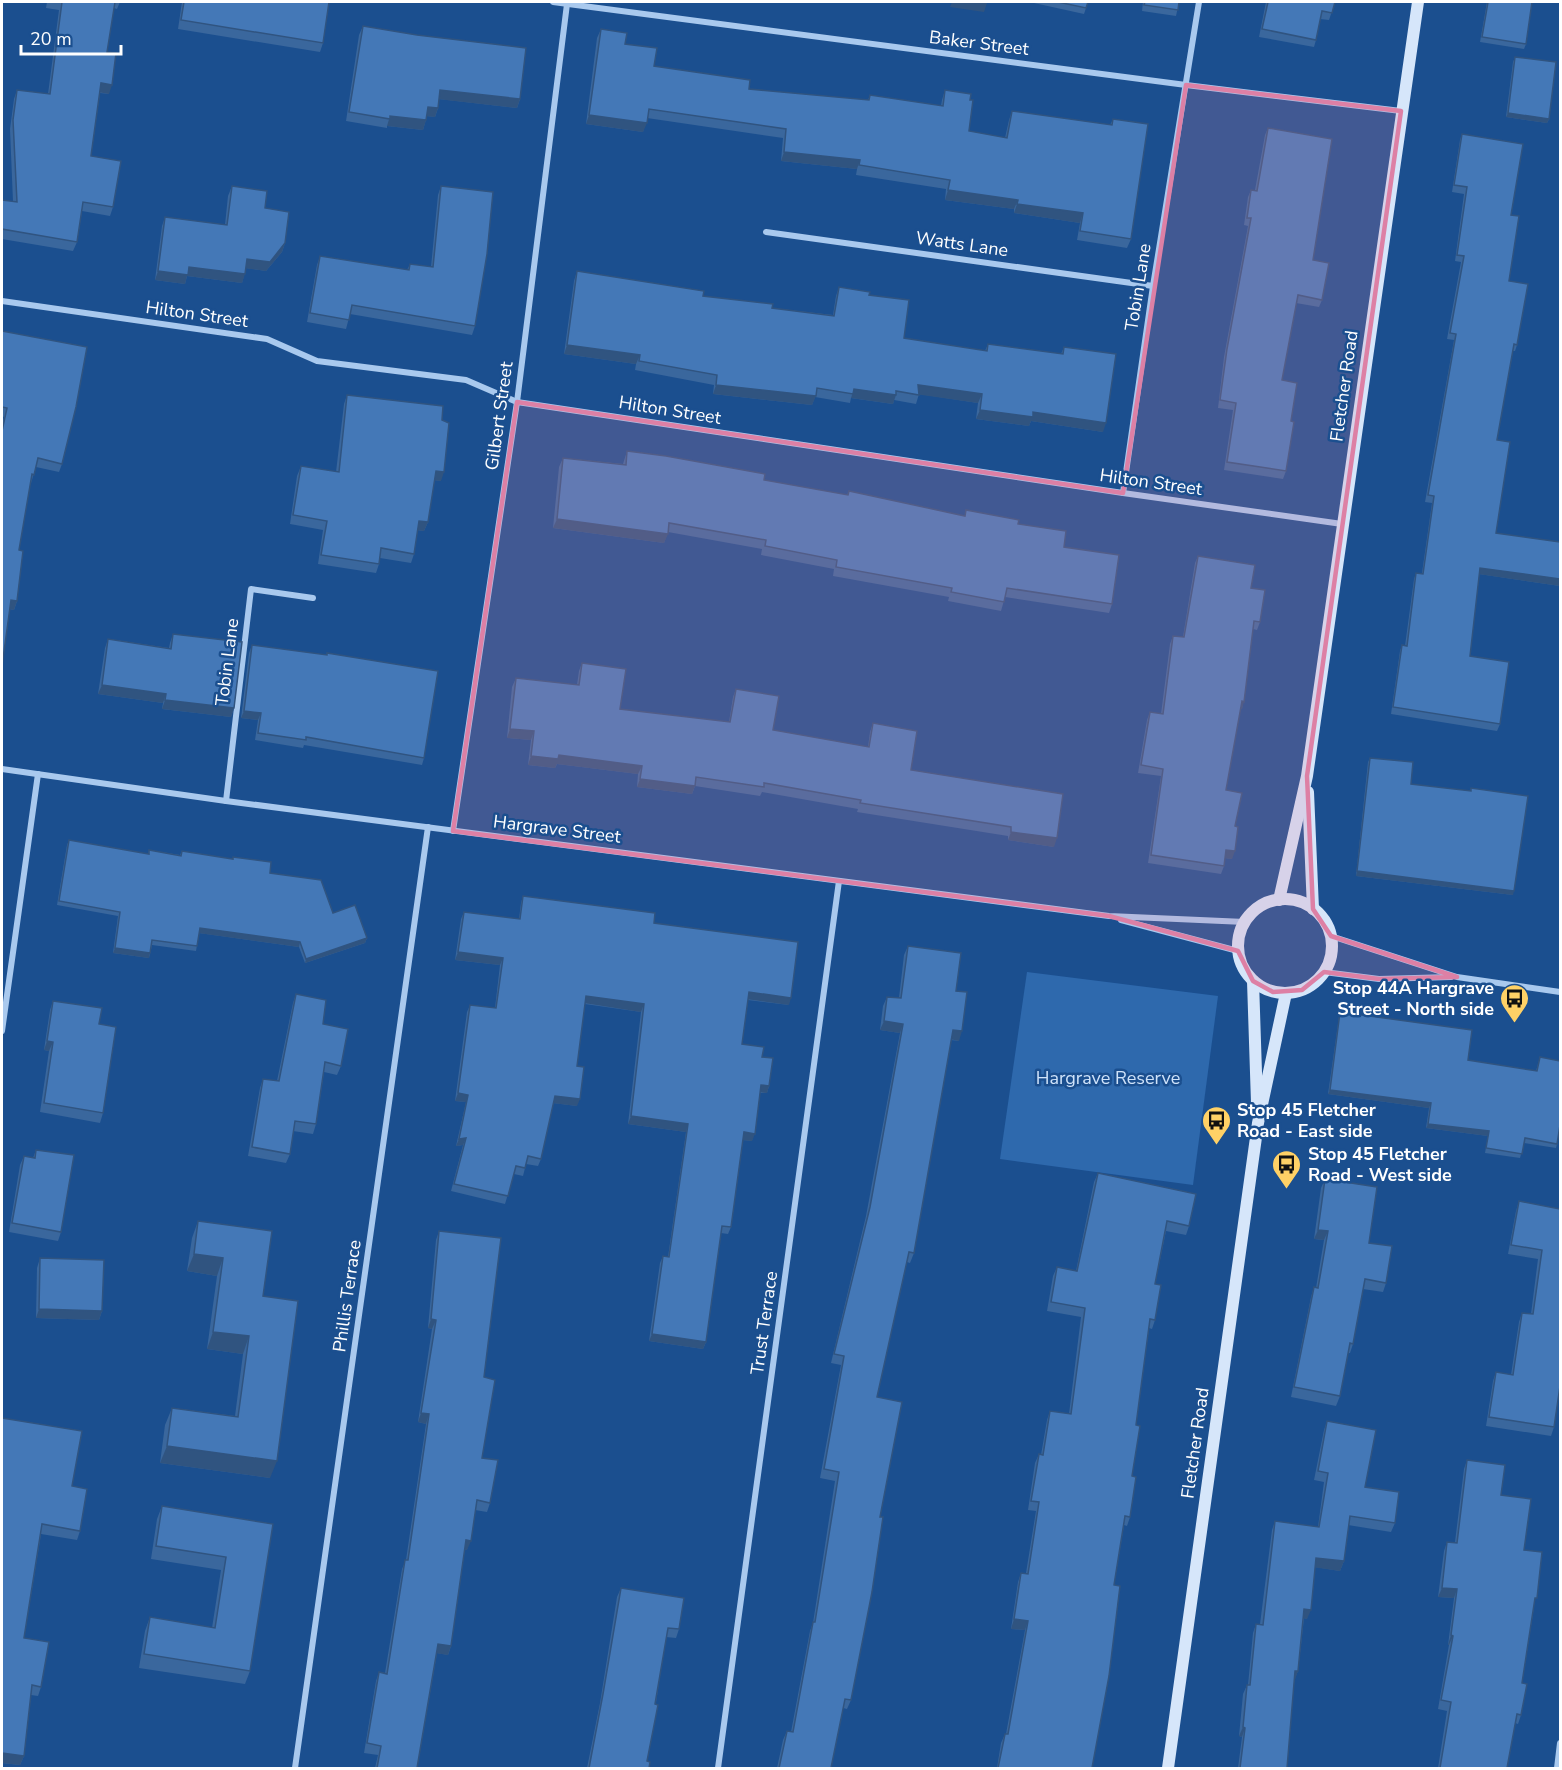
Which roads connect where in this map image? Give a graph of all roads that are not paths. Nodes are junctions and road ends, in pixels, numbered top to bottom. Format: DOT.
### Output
graph roads {
  1 [pos="553,2"];
  2 [pos="1199,2"];
  3 [pos="1418,2"];
  4 [pos="567,4"];
  5 [pos="1186,85"];
  6 [pos="1401,111"];
  7 [pos="766,232"];
  8 [pos="1153,286"];
  9 [pos="2,302"];
  10 [pos="517,402"];
  11 [pos="1123,493"];
  12 [pos="1342,524"];
  13 [pos="313,598"];
  14 [pos="2,769"];
  15 [pos="38,774"];
  16 [pos="1307,776"];
  17 [pos="226,801"];
  18 [pos="428,827"];
  19 [pos="453,831"];
  20 [pos="839,881"];
  21 [pos="1279,900"];
  22 [pos="1313,909"];
  23 [pos="1109,916"];
  24 [pos="1245,922"];
  25 [pos="1331,936"];
  26 [pos="1238,951"];
  27 [pos="1324,972"];
  28 [pos="1457,977"];
  29 [pos="1253,981"];
  30 [pos="1560,992"];
  31 [pos="1286,993"];
  32 [pos="2,1031"];
  33 [pos="1258,1123"];
  34 [pos="1560,1743"];
  35 [pos="295,1768"];
  36 [pos="718,1768"];
  37 [pos="1168,1768"];
  38 [pos="1557,1768"];
  1 -- 4 [label="street, Baker Street"];
  2 -- 5 [label="street, Tobin Lane"];
  3 -- 6 [label="street, Fletcher Road"];
  4 -- 5 [label="street, Baker Street"];
  4 -- 10 [label="street, Gilbert Street"];
  5 -- 6 [label="street, Baker Street"];
  5 -- 8 [label="street, Tobin Lane"];
  6 -- 12 [label="street, Fletcher Road"];
  7 -- 8 [label="street, Watts Lane"];
  8 -- 11 [label="street, Tobin Lane"];
  9 -- 10 [label="street, Hilton Street"];
  10 -- 11 [label="street, Hilton Street"];
  10 -- 19 [label="street, Gilbert Street"];
  11 -- 12 [label="street, Hilton Street"];
  12 -- 16 [label="street, Fletcher Road"];
  13 -- 17 [label="street, Tobin Lane"];
  14 -- 15 [label="street, Hargrave Street"];
  15 -- 17 [label="street, Hargrave Street"];
  15 -- 32 [label="street"];
  16 -- 21 [label="street, Fletcher Road"];
  16 -- 22 [label="street, Fletcher Road"];
  17 -- 18 [label="street, Hargrave Street"];
  18 -- 19 [label="street, Hargrave Street"];
  18 -- 35 [label="street, Phillis Terrace"];
  19 -- 20 [label="street, Hargrave Street"];
  20 -- 23 [label="street, Hargrave Street"];
  20 -- 36 [label="street, Trust Terrace"];
  21 -- 22 [label="street"];
  21 -- 24 [label="street"];
  22 -- 25 [label="street"];
  23 -- 24 [label="street, Hargrave Street"];
  23 -- 26 [label="street, Hargrave Street"];
  24 -- 26 [label="street"];
  25 -- 27 [label="street"];
  25 -- 28 [label="street"];
  26 -- 29 [label="street"];
  27 -- 28 [label="street"];
  27 -- 31 [label="street"];
  28 -- 30 [label="street"];
  29 -- 31 [label="street"];
  29 -- 33 [label="street, Fletcher Road"];
  31 -- 33 [label="street, Fletcher Road"];
  33 -- 37 [label="street, Fletcher Road"];
  34 -- 38 [label="street"];
}
